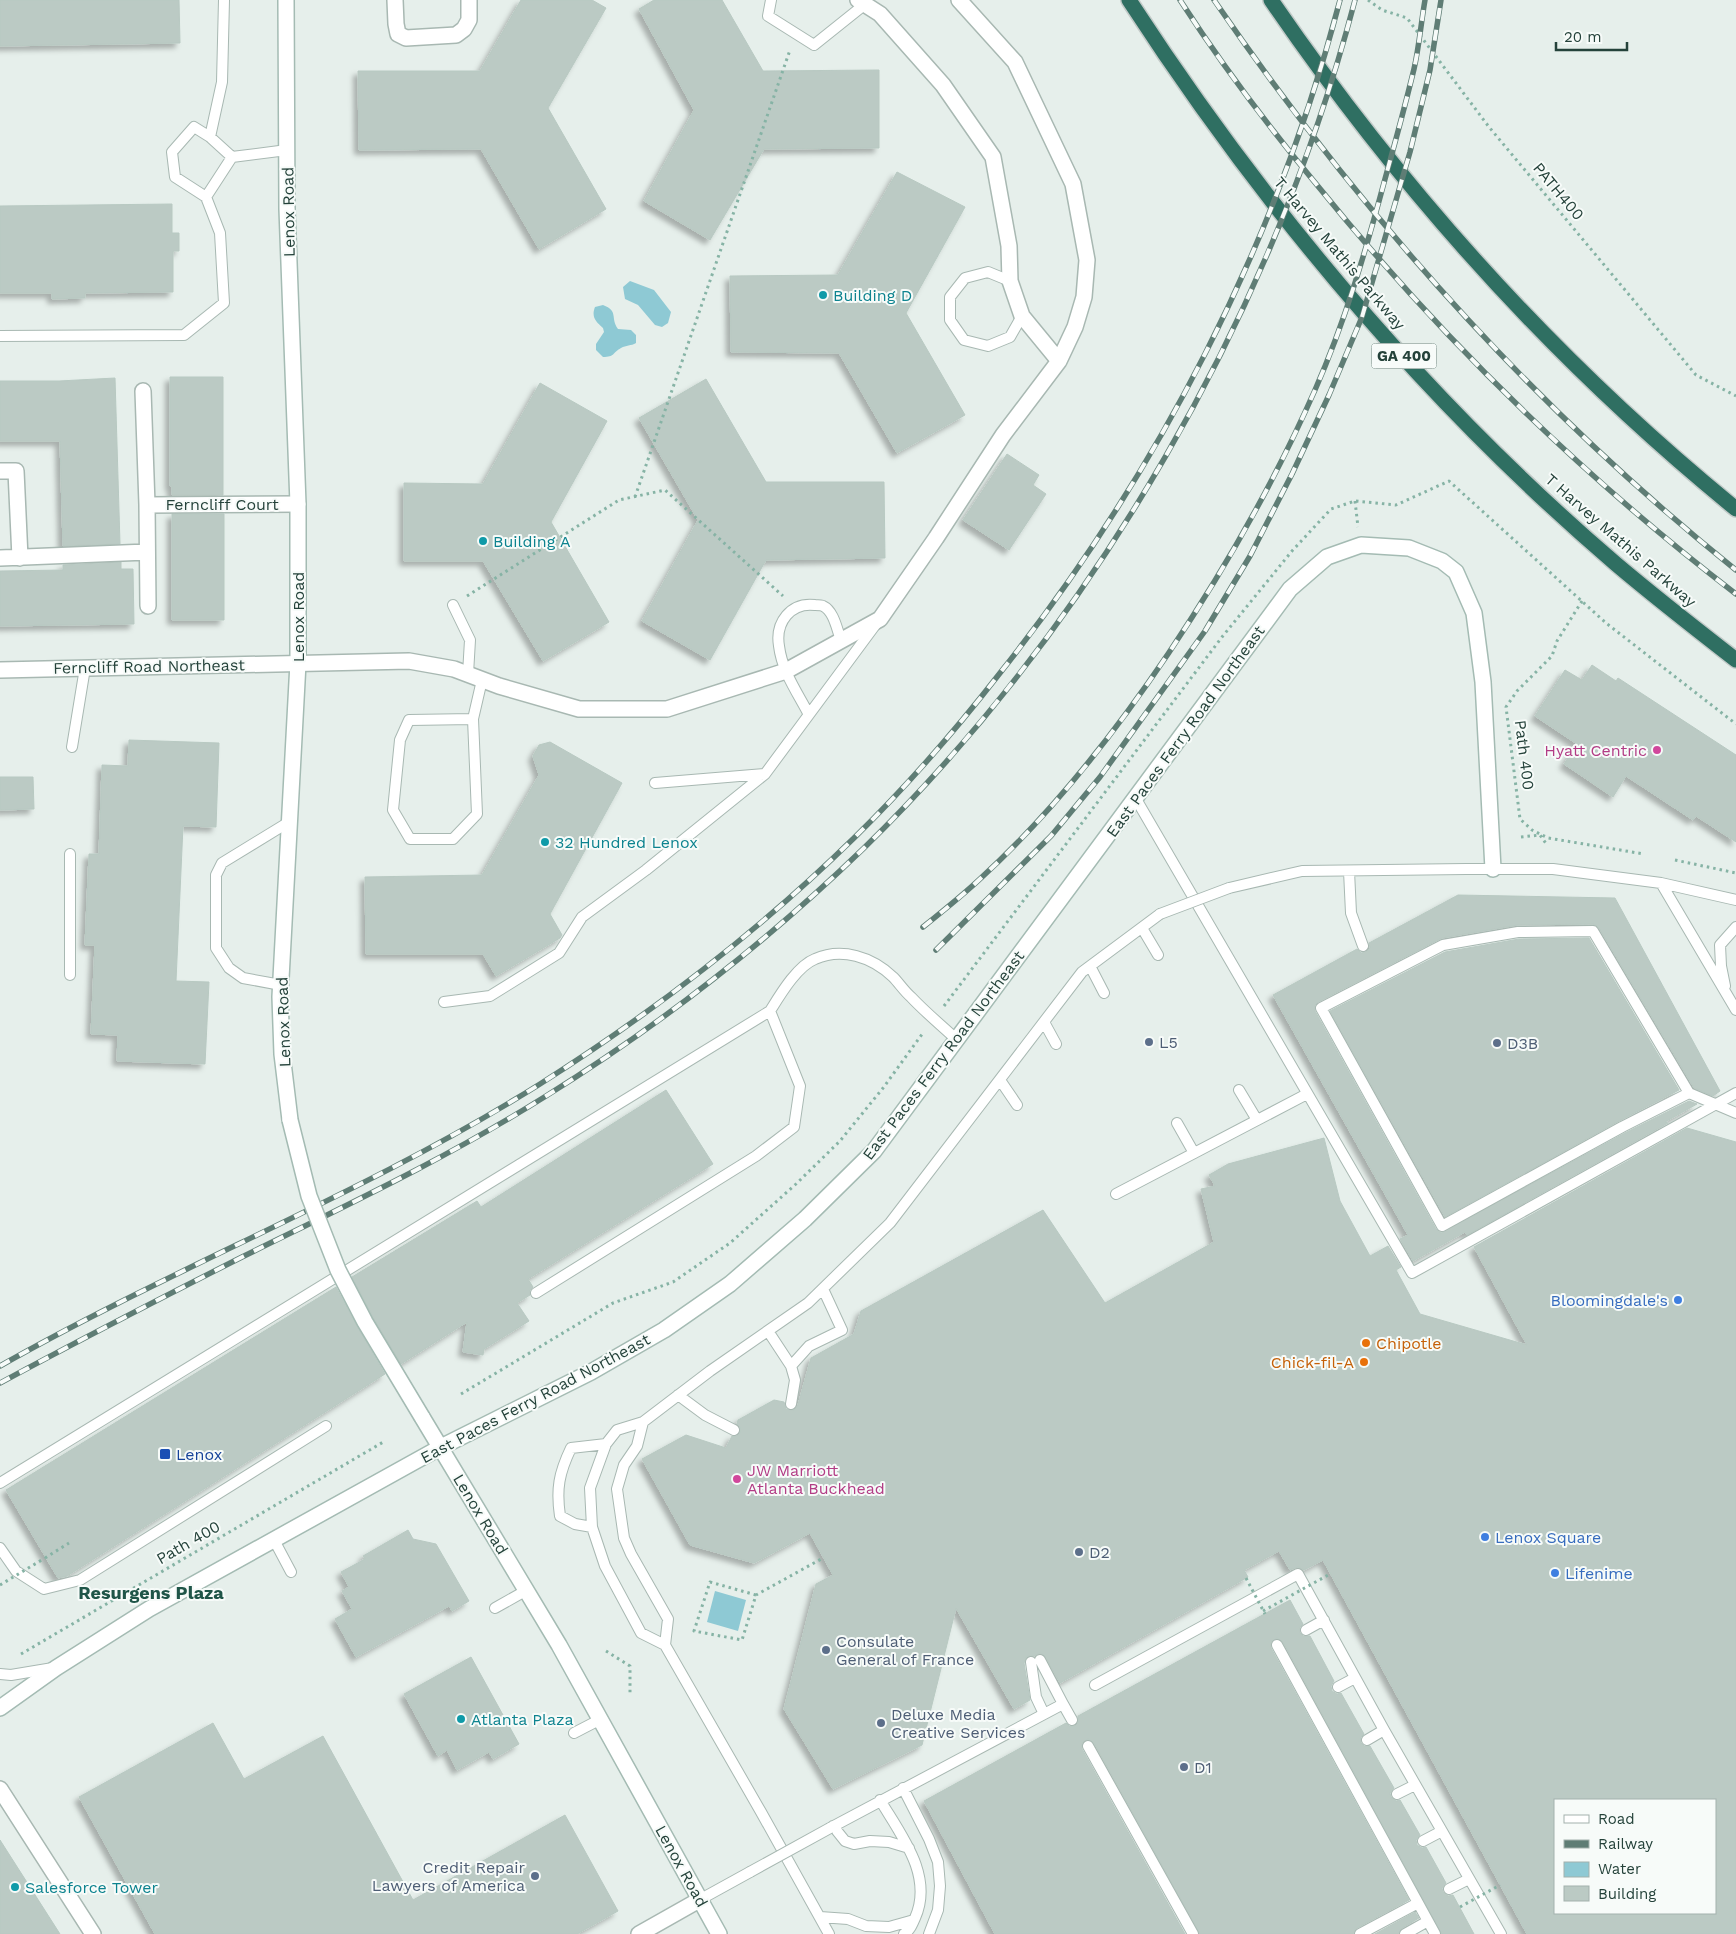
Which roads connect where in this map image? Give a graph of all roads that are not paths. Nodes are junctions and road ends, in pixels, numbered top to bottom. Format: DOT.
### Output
graph roads {
  1 [pos="224,0"];
  2 [pos="286,0"];
  3 [pos="395,0"];
  4 [pos="469,0"];
  5 [pos="771,0"];
  6 [pos="958,0"];
  7 [pos="1129,0"];
  8 [pos="1271,0"];
  9 [pos="861,3"];
  10 [pos="210,137"];
  11 [pos="287,150"];
  12 [pos="232,157"];
  13 [pos="206,196"];
  14 [pos="1010,281"];
  15 [pos="1022,316"];
  16 [pos="0,336"];
  17 [pos="1059,361"];
  18 [pos="143,391"];
  19 [pos="0,471"];
  20 [pos="298,504"];
  21 [pos="147,505"];
  22 [pos="1736,509"];
  23 [pos="147,552"];
  24 [pos="0,558"];
  25 [pos="20,558"];
  26 [pos="453,604"];
  27 [pos="148,606"];
  28 [pos="880,619"];
  29 [pos="841,640"];
  30 [pos="1736,660"];
  31 [pos="298,663"];
  32 [pos="85,668"];
  33 [pos="0,670"];
  34 [pos="786,672"];
  35 [pos="468,674"];
  36 [pos="482,680"];
  37 [pos="808,713"];
  38 [pos="473,719"];
  39 [pos="72,747"];
  40 [pos="764,774"];
  41 [pos="655,783"];
  42 [pos="1136,799"];
  43 [pos="289,822"];
  44 [pos="70,854"];
  45 [pos="1493,869"];
  46 [pos="1349,871"];
  47 [pos="1660,883"];
  48 [pos="1736,900"];
  49 [pos="1142,928"];
  50 [pos="1735,928"];
  51 [pos="1363,946"];
  52 [pos="1158,955"];
  53 [pos="1090,966"];
  54 [pos="70,975"];
  55 [pos="280,985"];
  56 [pos="1104,993"];
  57 [pos="1728,997"];
  58 [pos="444,1002"];
  59 [pos="1736,1010"];
  60 [pos="770,1011"];
  61 [pos="1044,1022"];
  62 [pos="956,1039"];
  63 [pos="1056,1044"];
  64 [pos="1000,1080"];
  65 [pos="1239,1090"];
  66 [pos="1690,1093"];
  67 [pos="1736,1093"];
  68 [pos="1307,1094"];
  69 [pos="1016,1104"];
  70 [pos="1736,1113"];
  71 [pos="1257,1120"];
  72 [pos="1177,1123"];
  73 [pos="1194,1153"];
  74 [pos="1116,1194"];
  75 [pos="823,1289"];
  76 [pos="536,1293"];
  77 [pos="768,1331"];
  78 [pos="791,1366"];
  79 [pos="678,1395"];
  80 [pos="791,1404"];
  81 [pos="642,1422"];
  82 [pos="326,1426"];
  83 [pos="734,1430"];
  84 [pos="606,1444"];
  85 [pos="441,1447"];
  86 [pos="0,1483"];
  87 [pos="592,1527"];
  88 [pos="274,1540"];
  89 [pos="0,1548"];
  90 [pos="292,1572"];
  91 [pos="526,1590"];
  92 [pos="495,1608"];
  93 [pos="1324,1620"];
  94 [pos="1306,1630"];
  95 [pos="665,1645"];
  96 [pos="1276,1645"];
  97 [pos="56,1668"];
  98 [pos="0,1674"];
  99 [pos="1355,1678"];
  100 [pos="1095,1686"];
  101 [pos="1338,1687"];
  102 [pos="1063,1704"];
  103 [pos="0,1708"];
  104 [pos="1044,1714"];
  105 [pos="601,1719"];
  106 [pos="1072,1720"];
  107 [pos="1384,1730"];
  108 [pos="574,1733"];
  109 [pos="1367,1740"];
  110 [pos="1088,1746"];
  111 [pos="1415,1785"];
  112 [pos="903,1788"];
  113 [pos="0,1789"];
  114 [pos="1397,1794"];
  115 [pos="880,1800"];
  116 [pos="832,1827"];
  117 [pos="1442,1831"];
  118 [pos="1423,1841"];
  119 [pos="909,1848"];
  120 [pos="1469,1879"];
  121 [pos="1449,1889"];
  122 [pos="701,1899"];
  123 [pos="1418,1903"];
  124 [pos="820,1916"];
  125 [pos="914,1920"];
  126 [pos="1428,1921"];
  127 [pos="93,1934"];
  128 [pos="639,1934"];
  129 [pos="719,1934"];
  130 [pos="829,1934"];
  131 [pos="904,1934"];
  132 [pos="929,1934"];
  133 [pos="1193,1934"];
  134 [pos="1360,1934"];
  135 [pos="1405,1934"];
  136 [pos="1435,1934"];
  137 [pos="1501,1934"];
  1 -- 10 [label="lane"];
  2 -- 11 [label="street, Lenox Road"];
  3 -- 4 [label="street"];
  5 -- 9 [label="lane"];
  6 -- 17 [label="street"];
  7 -- 30 [label="highway, T Harvey Mathis Parkway / GA 400"];
  8 -- 22 [label="highway"];
  9 -- 14 [label="street"];
  10 -- 12 [label="lane"];
  10 -- 13 [label="lane"];
  11 -- 12 [label="lane"];
  11 -- 20 [label="street, Lenox Road"];
  12 -- 13 [label="lane"];
  13 -- 16 [label="lane"];
  14 -- 15 [label="street"];
  14 -- 15 [label="lane"];
  15 -- 17 [label="street"];
  17 -- 28 [label="street"];
  18 -- 21 [label="street, Ferncliff Court"];
  19 -- 25 [label="street"];
  20 -- 21 [label="street, Ferncliff Court"];
  20 -- 31 [label="street, Lenox Road"];
  21 -- 23 [label="street, Ferncliff Court"];
  23 -- 25 [label="street"];
  23 -- 27 [label="street, Ferncliff Court"];
  24 -- 25 [label="street"];
  26 -- 35 [label="lane"];
  28 -- 29 [label="street, Ferncliff Road Northeast"];
  28 -- 37 [label="lane"];
  29 -- 34 [label="street, Ferncliff Road Northeast"];
  29 -- 34 [label="lane"];
  31 -- 32 [label="street, Ferncliff Road Northeast"];
  31 -- 35 [label="street, Ferncliff Road Northeast"];
  31 -- 43 [label="street, Lenox Road"];
  32 -- 33 [label="street, Ferncliff Road Northeast"];
  32 -- 39 [label="lane"];
  34 -- 36 [label="street, Ferncliff Road Northeast"];
  34 -- 37 [label="lane"];
  35 -- 36 [label="street, Ferncliff Road Northeast"];
  36 -- 38 [label="lane"];
  37 -- 40 [label="lane"];
  38 -- 38 [label="lane"];
  40 -- 41 [label="lane"];
  40 -- 58 [label="lane"];
  42 -- 45 [label="street, East Paces Ferry Road Northeast"];
  42 -- 62 [label="street, East Paces Ferry Road Northeast"];
  42 -- 68 [label="lane"];
  43 -- 55 [label="street, Lenox Road"];
  43 -- 55 [label="lane"];
  44 -- 54 [label="lane"];
  45 -- 46 [label="lane"];
  45 -- 47 [label="lane"];
  46 -- 49 [label="lane, bridge"];
  46 -- 51 [label="lane"];
  47 -- 48 [label="lane"];
  47 -- 57 [label="lane"];
  49 -- 52 [label="lane"];
  49 -- 53 [label="lane"];
  50 -- 57 [label="lane"];
  53 -- 56 [label="lane"];
  53 -- 61 [label="lane"];
  55 -- 85 [label="street, Lenox Road, bridge"];
  57 -- 59 [label="lane"];
  60 -- 62 [label="lane"];
  60 -- 76 [label="lane"];
  60 -- 86 [label="lane"];
  61 -- 63 [label="lane"];
  61 -- 64 [label="lane"];
  62 -- 85 [label="street, East Paces Ferry Road Northeast"];
  64 -- 69 [label="lane"];
  64 -- 75 [label="lane"];
  65 -- 71 [label="lane"];
  66 -- 66 [label="lane"];
  66 -- 70 [label="lane"];
  67 -- 68 [label="lane"];
  68 -- 71 [label="lane"];
  71 -- 73 [label="lane"];
  72 -- 73 [label="lane"];
  73 -- 74 [label="lane"];
  75 -- 77 [label="lane"];
  75 -- 78 [label="lane"];
  77 -- 78 [label="lane"];
  77 -- 79 [label="lane"];
  78 -- 80 [label="lane"];
  79 -- 81 [label="lane"];
  79 -- 83 [label="lane"];
  81 -- 84 [label="lane"];
  81 -- 95 [label="lane"];
  82 -- 89 [label="lane"];
  84 -- 87 [label="lane"];
  84 -- 87 [label="lane"];
  85 -- 88 [label="street, East Paces Ferry Road Northeast"];
  85 -- 91 [label="street, Lenox Road"];
  87 -- 95 [label="lane"];
  88 -- 90 [label="lane"];
  88 -- 97 [label="street, East Paces Ferry Road Northeast"];
  91 -- 92 [label="lane"];
  91 -- 105 [label="street, Lenox Road"];
  93 -- 94 [label="lane"];
  93 -- 99 [label="lane"];
  93 -- 100 [label="lane"];
  95 -- 124 [label="lane"];
  96 -- 123 [label="lane"];
  97 -- 98 [label="lane"];
  97 -- 103 [label="street, East Paces Ferry Road Northeast"];
  99 -- 101 [label="lane"];
  99 -- 107 [label="lane"];
  102 -- 104 [label="lane"];
  102 -- 104 [label="lane"];
  102 -- 106 [label="lane"];
  104 -- 112 [label="lane"];
  105 -- 108 [label="lane"];
  105 -- 122 [label="street, Lenox Road"];
  107 -- 109 [label="lane"];
  107 -- 111 [label="lane"];
  110 -- 133 [label="lane"];
  111 -- 114 [label="lane"];
  111 -- 117 [label="lane"];
  112 -- 115 [label="lane"];
  112 -- 132 [label="lane"];
  113 -- 127 [label="street"];
  115 -- 116 [label="lane"];
  115 -- 119 [label="lane"];
  116 -- 119 [label="lane"];
  116 -- 122 [label="lane, bridge"];
  117 -- 118 [label="lane"];
  117 -- 120 [label="lane"];
  119 -- 125 [label="lane"];
  120 -- 121 [label="lane"];
  120 -- 137 [label="lane"];
  122 -- 128 [label="street"];
  122 -- 129 [label="street, Lenox Road"];
  123 -- 126 [label="lane"];
  123 -- 134 [label="lane"];
  124 -- 125 [label="lane"];
  124 -- 130 [label="lane"];
  125 -- 131 [label="lane"];
  126 -- 135 [label="lane"];
  126 -- 136 [label="lane"];
}
